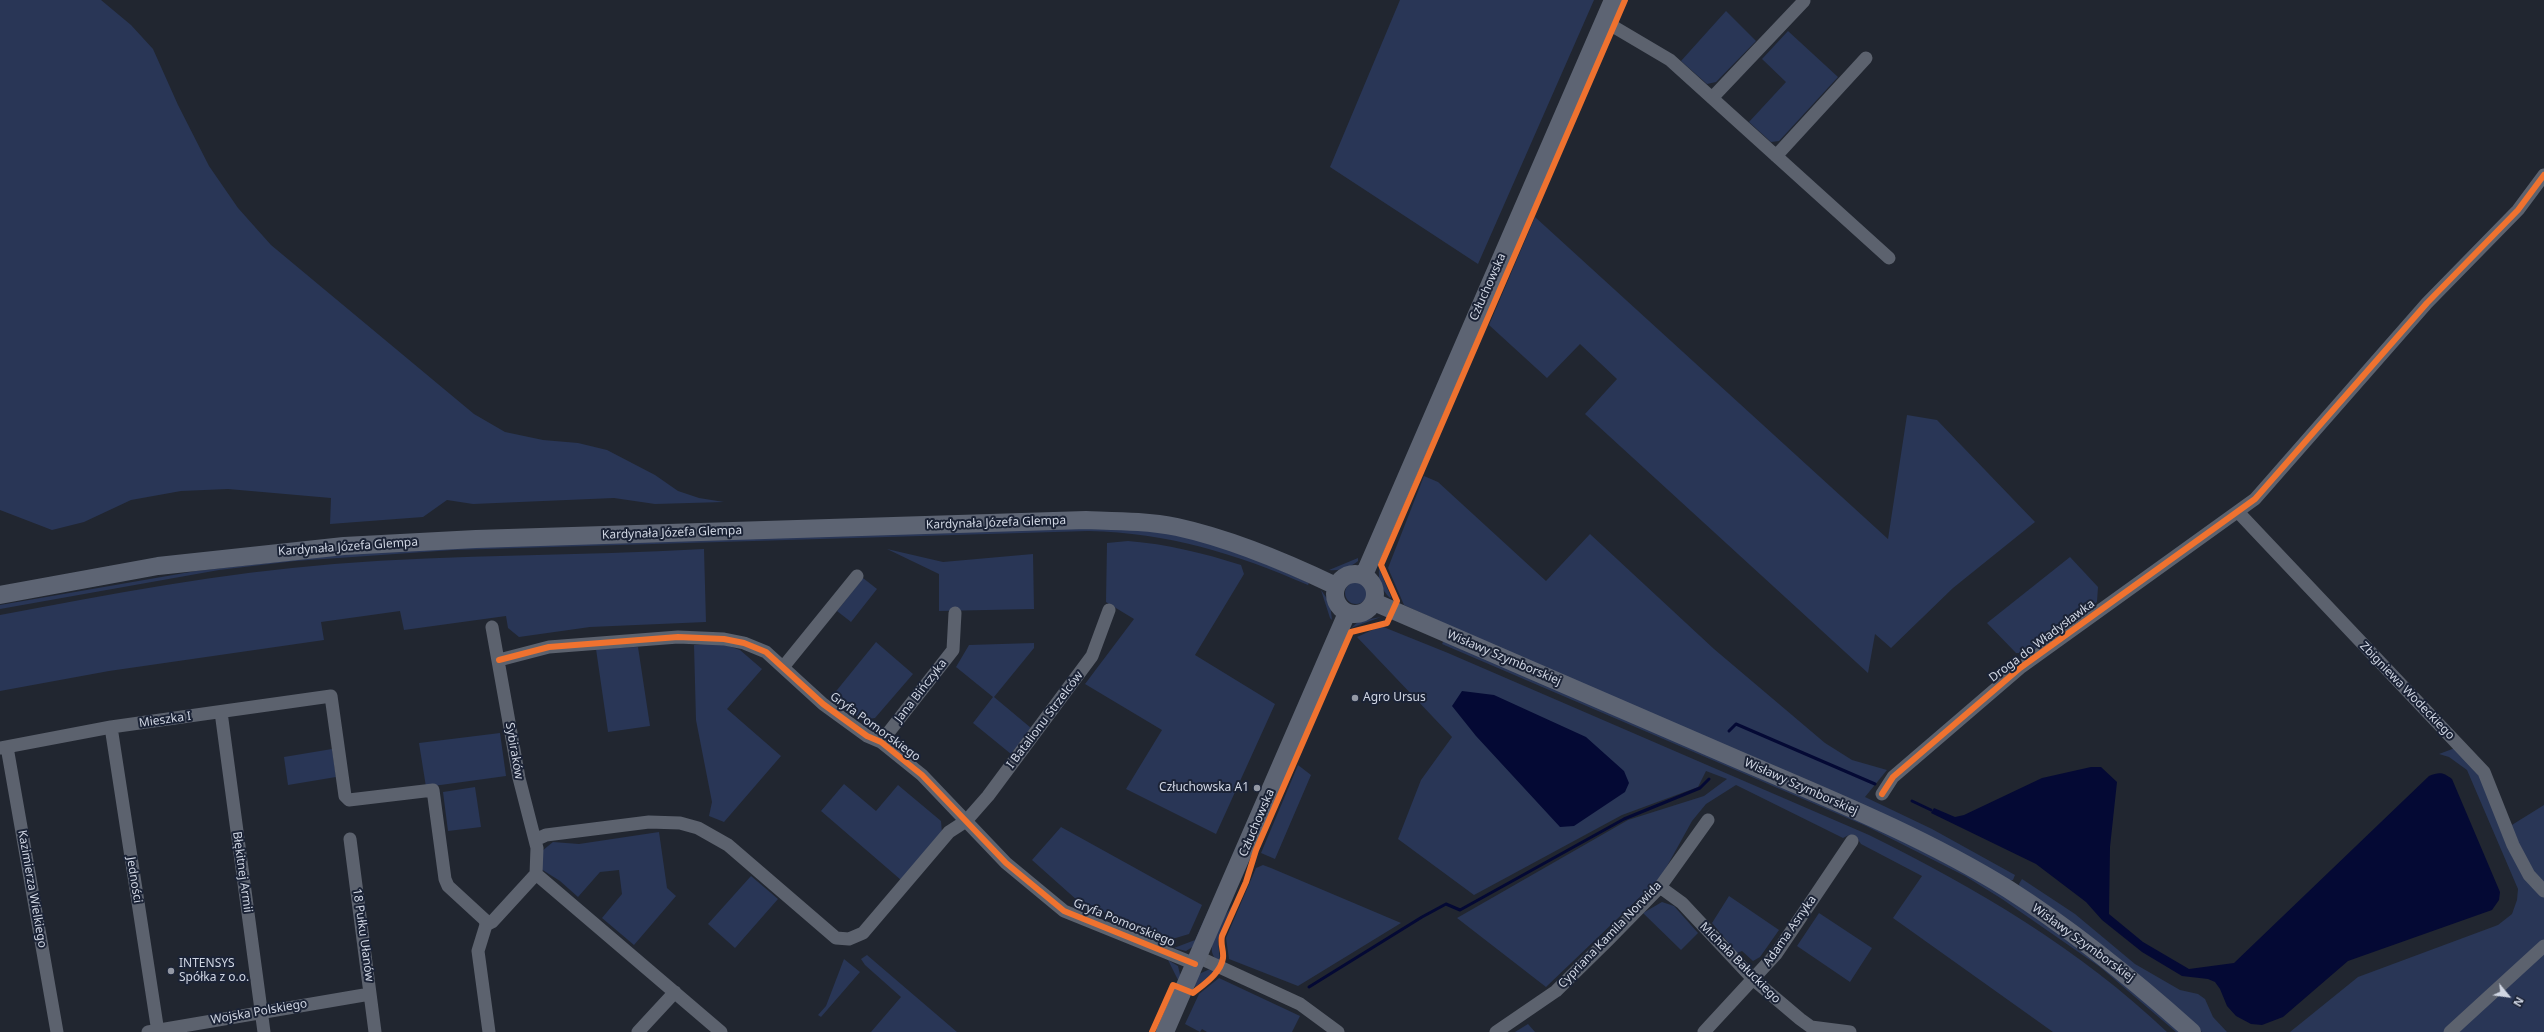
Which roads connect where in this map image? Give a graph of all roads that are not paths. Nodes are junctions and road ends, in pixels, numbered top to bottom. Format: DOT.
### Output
graph roads {
  1 [pos="1613,0"];
  2 [pos="1804,1"];
  3 [pos="1604,21"];
  4 [pos="1866,58"];
  5 [pos="1712,98"];
  6 [pos="1776,156"];
  7 [pos="2544,175"];
  8 [pos="1889,258"];
  9 [pos="2232,516"];
  10 [pos="1364,575"];
  11 [pos="856,576"];
  12 [pos="1336,586"];
  13 [pos="0,596"];
  14 [pos="1374,602"];
  15 [pos="1109,610"];
  16 [pos="955,613"];
  17 [pos="1347,613"];
  18 [pos="492,626"];
  19 [pos="498,660"];
  20 [pos="784,666"];
  21 [pos="221,712"];
  22 [pos="111,727"];
  23 [pos="881,742"];
  24 [pos="4,747"];
  25 [pos="1882,794"];
  26 [pos="1708,820"];
  27 [pos="966,821"];
  28 [pos="350,839"];
  29 [pos="535,840"];
  30 [pos="1852,842"];
  31 [pos="536,874"];
  32 [pos="1660,886"];
  33 [pos="2544,891"];
  34 [pos="486,925"];
  35 [pos="2544,946"];
  36 [pos="1197,961"];
  37 [pos="1754,980"];
  38 [pos="675,992"];
  39 [pos="370,994"];
  40 [pos="261,1012"];
  41 [pos="154,1031"];
  42 [pos="57,1032"];
  43 [pos="264,1032"];
  44 [pos="375,1032"];
  45 [pos="489,1032"];
  46 [pos="638,1032"];
  47 [pos="721,1032"];
  48 [pos="1165,1032"];
  49 [pos="1338,1032"];
  50 [pos="1496,1032"];
  51 [pos="1704,1032"];
  52 [pos="1850,1032"];
  53 [pos="2192,1032"];
  54 [pos="2450,1032"];
  1 -- 3 [label="main road, Człuchowska"];
  2 -- 5 [label="street"];
  3 -- 5 [label="street"];
  3 -- 10 [label="main road, Człuchowska"];
  4 -- 6 [label="street"];
  5 -- 6 [label="street"];
  6 -- 8 [label="street"];
  7 -- 9 [label="street, Droga do Władysławka"];
  9 -- 25 [label="street, Droga do Władysławka"];
  9 -- 33 [label="street, Zbigniewa Wodeckiego"];
  10 -- 12 [label="main road"];
  10 -- 14 [label="main road"];
  11 -- 20 [label="street"];
  12 -- 13 [label="main road, Kardynała Józefa Glempa"];
  12 -- 17 [label="main road"];
  14 -- 17 [label="main road"];
  14 -- 53 [label="main road, Wisławy Szymborskiej"];
  15 -- 27 [label="street, I Batalionu Strzelców"];
  16 -- 23 [label="street, Jana Bińczyka"];
  17 -- 36 [label="main road, Człuchowska"];
  18 -- 19 [label="street, Sybiraków"];
  19 -- 20 [label="street, Gryfa Pomorskiego"];
  19 -- 29 [label="street, Sybiraków"];
  20 -- 23 [label="street, Gryfa Pomorskiego"];
  21 -- 22 [label="street, Mieszka I"];
  21 -- 34 [label="street, Mieszka I"];
  21 -- 40 [label="street, Błękitnej Armii"];
  22 -- 24 [label="street, Mieszka I"];
  22 -- 41 [label="street, Jedności"];
  23 -- 27 [label="street, Gryfa Pomorskiego"];
  24 -- 42 [label="street, Kazimierza Wielkiego"];
  26 -- 32 [label="street, Cypriana Kamila Norwida"];
  27 -- 29 [label="street, I Batalionu Strzelców"];
  27 -- 36 [label="street, Gryfa Pomorskiego"];
  28 -- 39 [label="street, 18 Pułku Ułanów"];
  29 -- 31 [label="street, Sybiraków"];
  30 -- 37 [label="street, Adama Asnyka"];
  31 -- 34 [label="street"];
  31 -- 38 [label="street"];
  32 -- 37 [label="street, Michała Bałuckiego"];
  32 -- 50 [label="street, Cypriana Kamila Norwida"];
  34 -- 45 [label="street"];
  35 -- 54 [label="street"];
  36 -- 48 [label="main road, Człuchowska"];
  36 -- 49 [label="street, Gryfa Pomorskiego"];
  37 -- 51 [label="street, Adama Asnyka"];
  37 -- 52 [label="street, Michała Bałuckiego"];
  38 -- 46 [label="street"];
  38 -- 47 [label="street"];
  39 -- 40 [label="street, Wojska Polskiego"];
  39 -- 44 [label="street, 18 Pułku Ułanów"];
  40 -- 41 [label="street, Wojska Polskiego"];
  40 -- 43 [label="street, Błękitnej Armii"];
}
